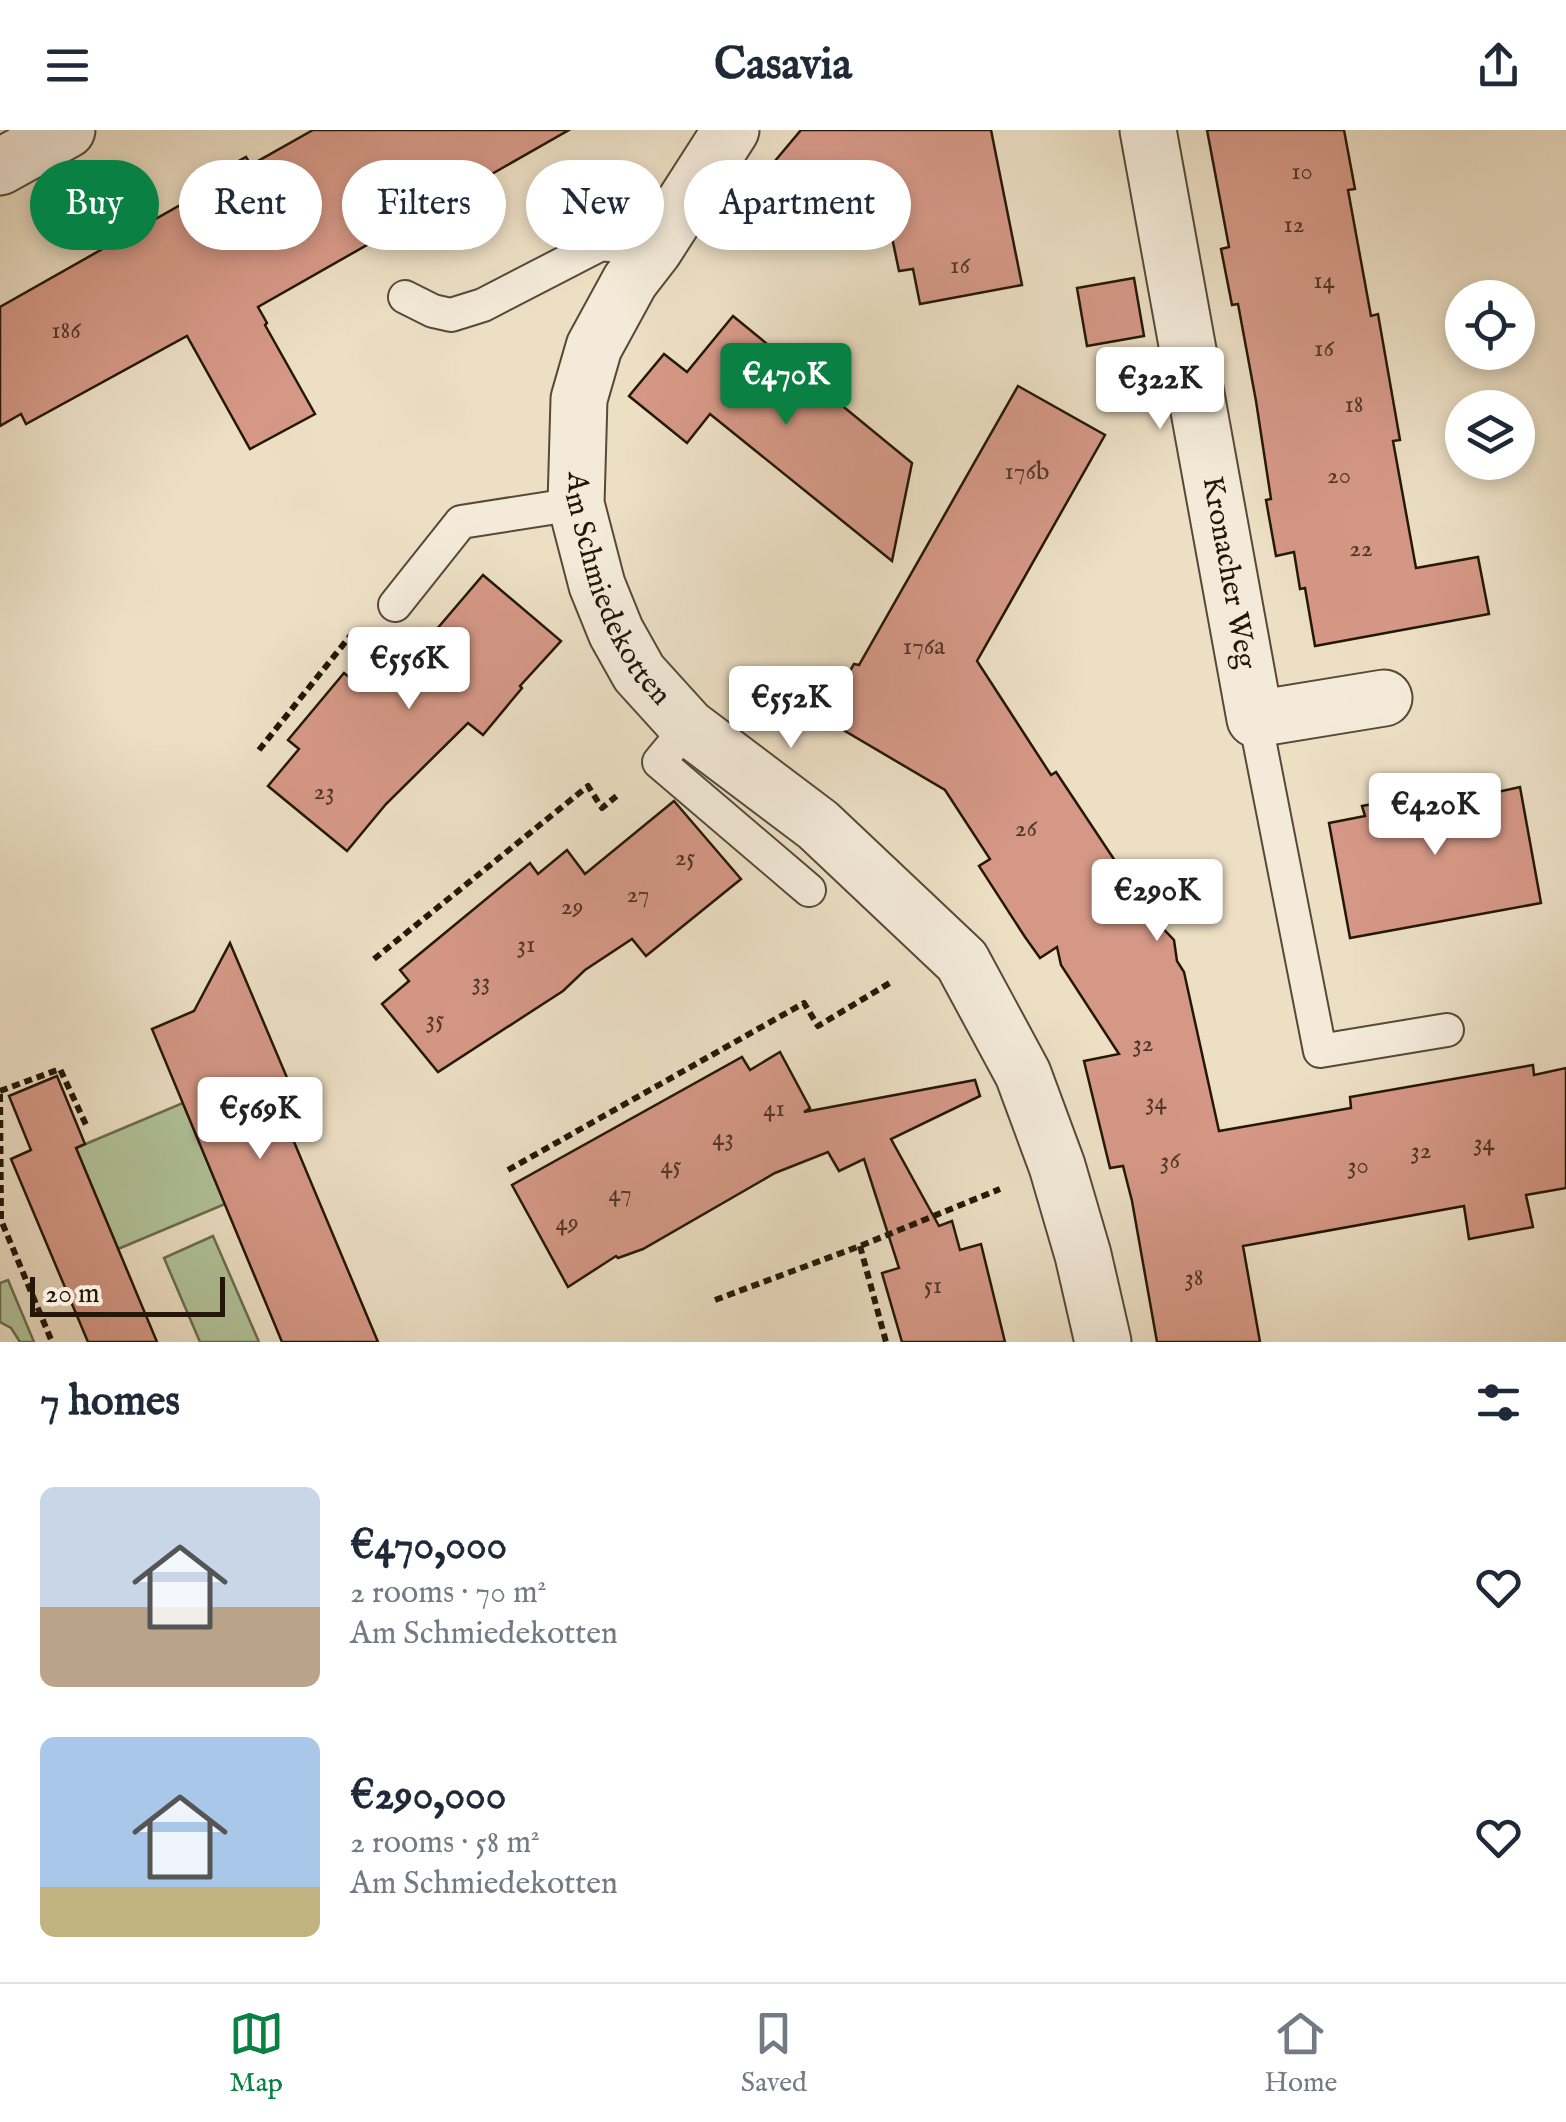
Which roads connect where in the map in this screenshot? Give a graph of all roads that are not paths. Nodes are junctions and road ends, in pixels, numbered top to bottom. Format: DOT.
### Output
graph roads {
  1 [pos="67,130"];
  2 [pos="732,130"];
  3 [pos="1148,130"];
  4 [pos="0,167"];
  5 [pos="664,235"];
  6 [pos="589,250"];
  7 [pos="654,250"];
  8 [pos="405,297"];
  9 [pos="576,504"];
  10 [pos="395,606"];
  11 [pos="1384,698"];
  12 [pos="1255,720"];
  13 [pos="674,744"];
  14 [pos="809,890"];
  15 [pos="1447,1030"];
  16 [pos="1103,1342"];
  1 -- 4 [label="street"];
  2 -- 5 [label="street, Am Schmiedekotten"];
  3 -- 12 [label="street, Kronacher Weg"];
  6 -- 8 [label="lane"];
  7 -- 9 [label="street, Am Schmiedekotten"];
  9 -- 10 [label="lane"];
  9 -- 13 [label="street, Am Schmiedekotten"];
  11 -- 12 [label="street"];
  12 -- 15 [label="lane, Kronacher Weg"];
  13 -- 14 [label="lane"];
  13 -- 16 [label="street, Am Schmiedekotten"];
}
